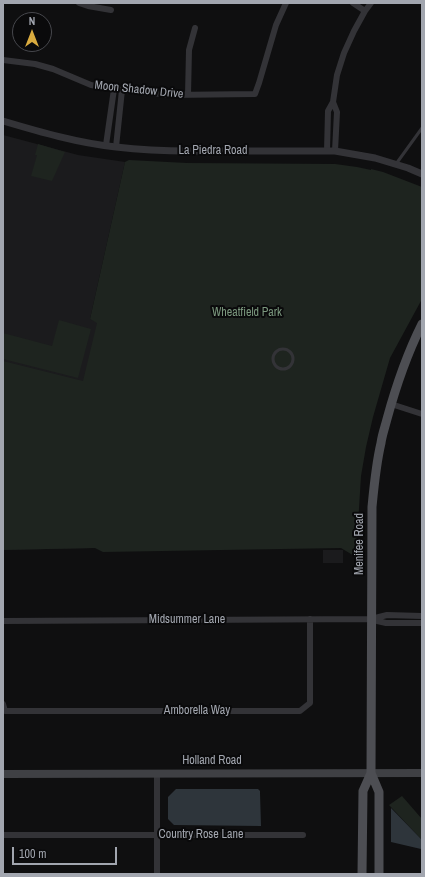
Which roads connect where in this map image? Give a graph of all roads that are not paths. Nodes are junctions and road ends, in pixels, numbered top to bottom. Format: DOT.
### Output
graph roads {
  1 [pos="79,3"];
  2 [pos="286,3"];
  3 [pos="353,3"];
  4 [pos="371,3"];
  5 [pos="111,10"];
  6 [pos="365,11"];
  7 [pos="194,28"];
  8 [pos="3,60"];
  9 [pos="114,89"];
  10 [pos="122,90"];
  11 [pos="188,95"];
  12 [pos="333,102"];
  13 [pos="3,121"];
  14 [pos="422,128"];
  15 [pos="106,145"];
  16 [pos="116,147"];
  17 [pos="327,151"];
  18 [pos="335,151"];
  19 [pos="396,164"];
  20 [pos="422,174"];
  21 [pos="422,324"];
  22 [pos="280,369"];
  23 [pos="391,404"];
  24 [pos="422,414"];
  25 [pos="422,616"];
  26 [pos="310,619"];
  27 [pos="371,619"];
  28 [pos="3,621"];
  29 [pos="422,623"];
  30 [pos="3,704"];
  31 [pos="371,773"];
  32 [pos="422,773"];
  33 [pos="3,774"];
  34 [pos="157,774"];
  35 [pos="3,835"];
  36 [pos="157,835"];
  37 [pos="302,835"];
  38 [pos="157,874"];
  39 [pos="362,874"];
  40 [pos="378,874"];
  1 -- 5 [label="street"];
  2 -- 11 [label="street, Moon Shadow Drive"];
  3 -- 6 [label="street"];
  4 -- 6 [label="street"];
  6 -- 12 [label="street"];
  7 -- 11 [label="street"];
  8 -- 9 [label="street, Moon Shadow Drive"];
  9 -- 10 [label="street, Moon Shadow Drive"];
  9 -- 15 [label="street"];
  10 -- 11 [label="street, Moon Shadow Drive"];
  10 -- 16 [label="street"];
  12 -- 17 [label="street"];
  12 -- 18 [label="street"];
  13 -- 15 [label="street, La Piedra Road"];
  14 -- 19 [label="lane"];
  15 -- 16 [label="street, La Piedra Road"];
  16 -- 17 [label="street, La Piedra Road"];
  17 -- 18 [label="street, La Piedra Road"];
  18 -- 19 [label="street, La Piedra Road"];
  19 -- 20 [label="street, La Piedra Road"];
  21 -- 23 [label="main road, Menifee Road"];
  22 -- 22 [label="lane"];
  23 -- 24 [label="street"];
  23 -- 27 [label="main road, Menifee Road"];
  25 -- 27 [label="street"];
  26 -- 27 [label="street, Midsummer Lane"];
  26 -- 28 [label="street, Midsummer Lane"];
  26 -- 30 [label="street, Amborella Way"];
  27 -- 29 [label="street"];
  27 -- 31 [label="main road, Menifee Road"];
  31 -- 32 [label="main road, Holland Road"];
  31 -- 34 [label="main road, Holland Road"];
  31 -- 39 [label="main road, Menifee Road"];
  31 -- 40 [label="main road, Menifee Road"];
  33 -- 34 [label="main road, Holland Road"];
  34 -- 36 [label="street"];
  35 -- 36 [label="street, Country Rose Lane"];
  36 -- 37 [label="street, Country Rose Lane"];
  36 -- 38 [label="street"];
}
